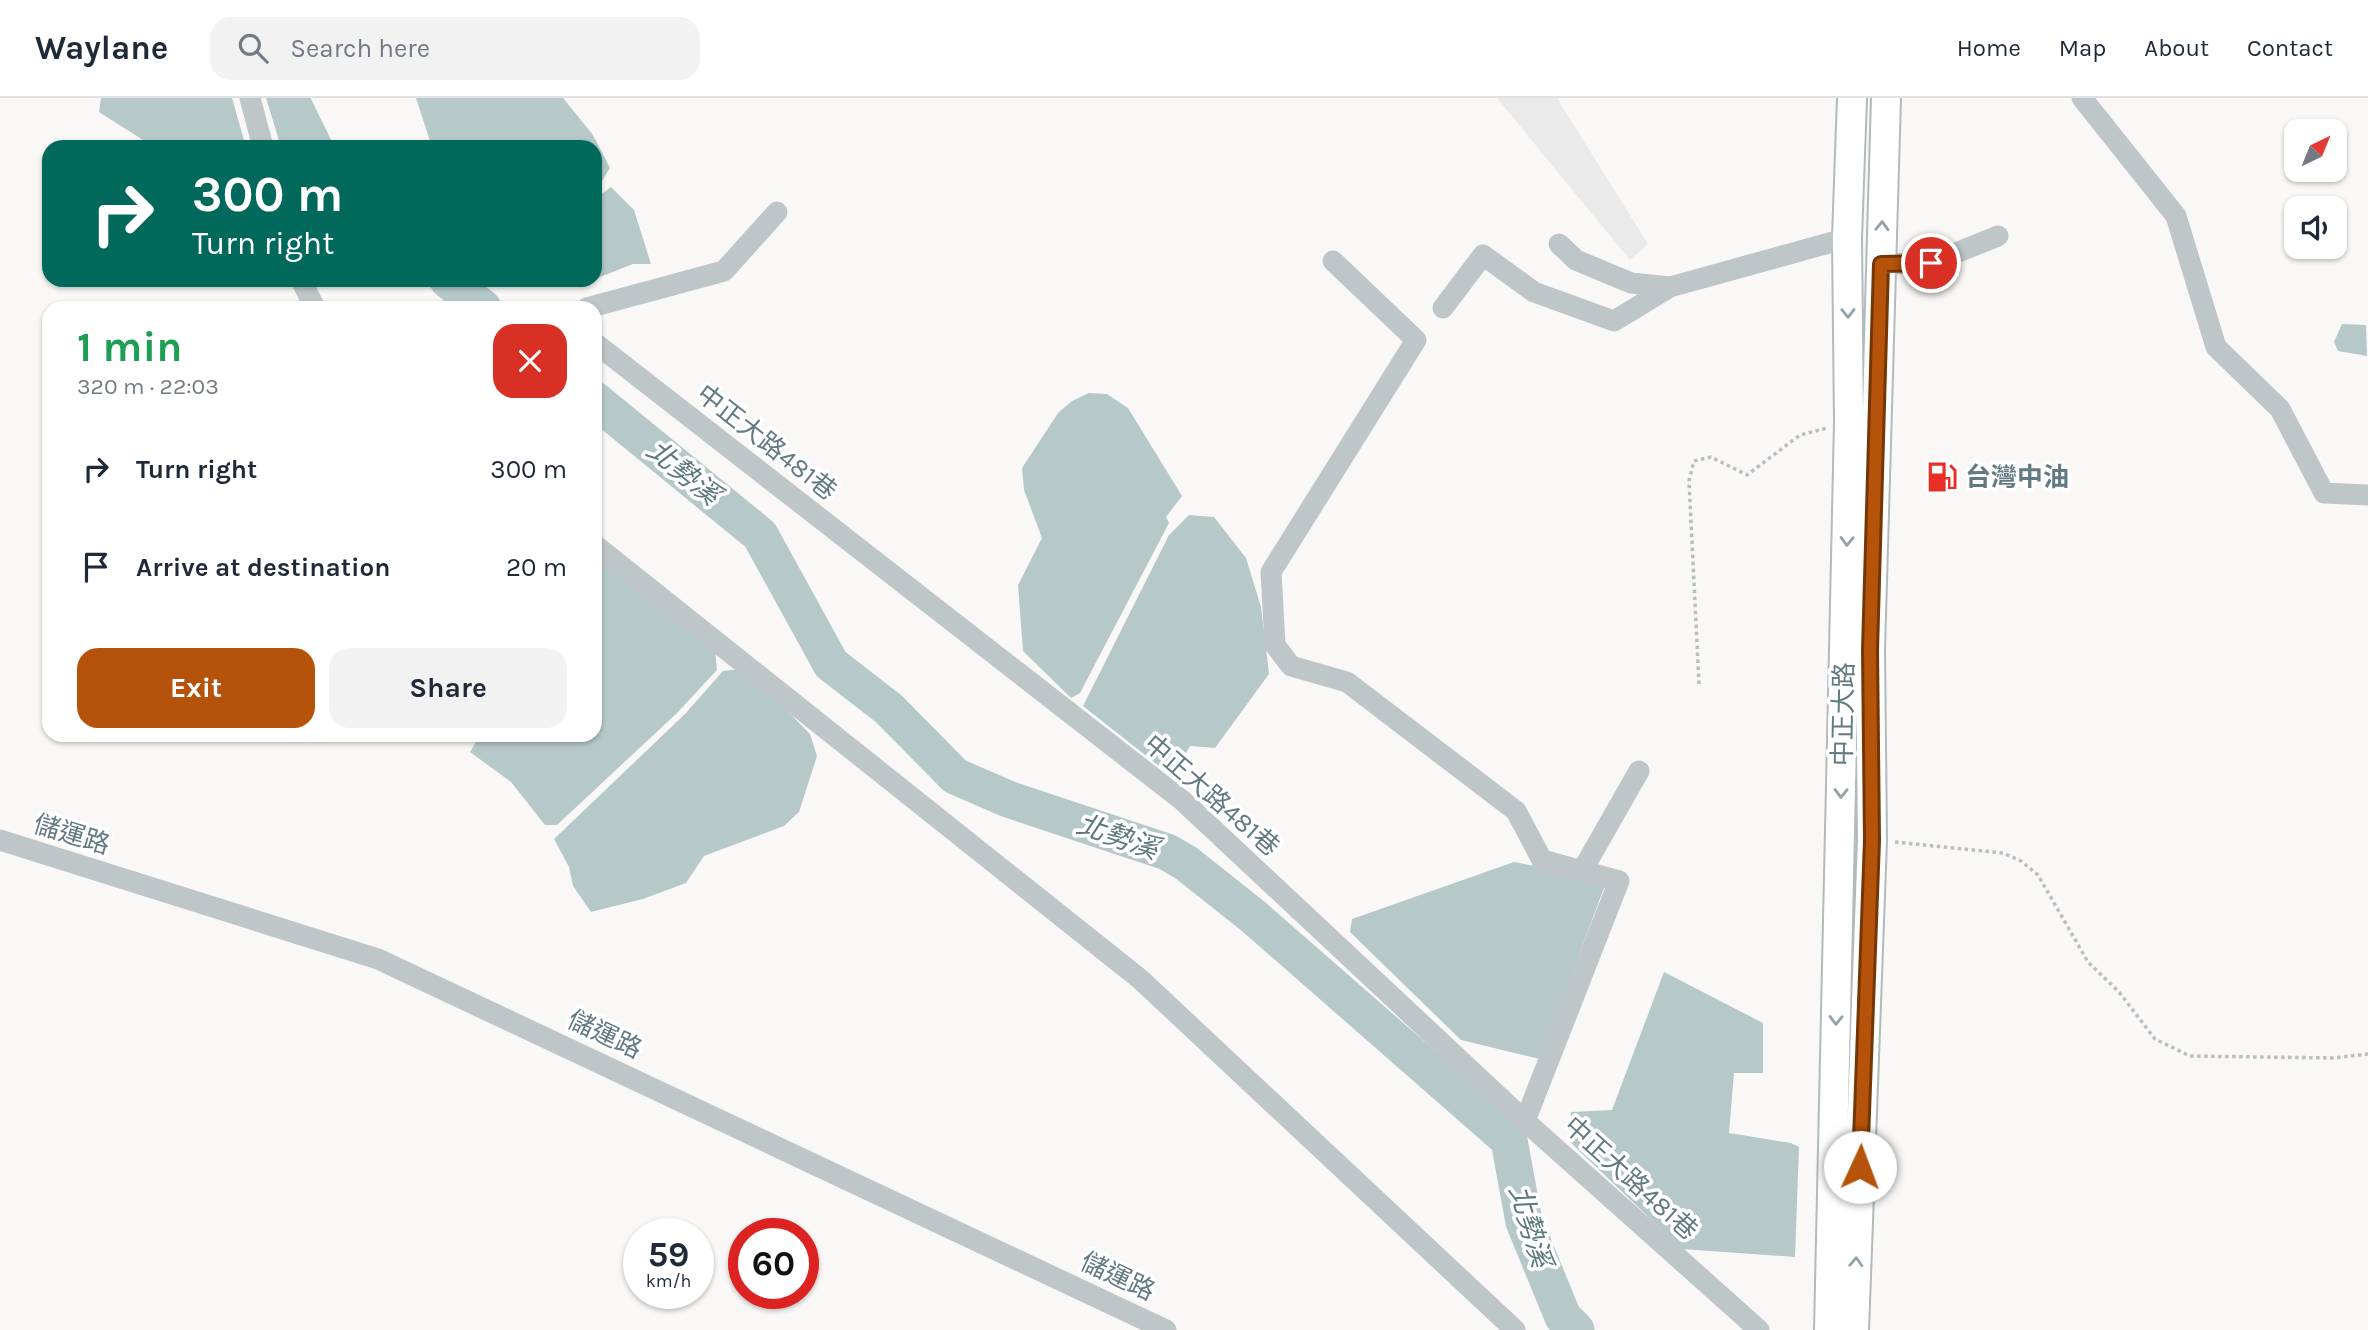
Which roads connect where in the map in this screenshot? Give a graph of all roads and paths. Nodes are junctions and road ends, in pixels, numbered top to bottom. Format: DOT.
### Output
graph roads {
  1 [pos="250,98"];
  2 [pos="1852,98"];
  3 [pos="1886,98"];
  4 [pos="2082,98"];
  5 [pos="261,140"];
  6 [pos="777,212"];
  7 [pos="1998,236"];
  8 [pos="1847,238"];
  9 [pos="1559,244"];
  10 [pos="1333,261"];
  11 [pos="1881,264"];
  12 [pos="1670,287"];
  13 [pos="602,304"];
  14 [pos="1443,308"];
  15 [pos="602,348"];
  16 [pos="1849,422"];
  17 [pos="1861,490"];
  18 [pos="2368,495"];
  19 [pos="602,551"];
  20 [pos="1699,684"];
  21 [pos="1639,771"];
  22 [pos="1872,840"];
  23 [pos="0,841"];
  24 [pos="1582,872"];
  25 [pos="2368,1054"];
  26 [pos="1525,1121"];
  27 [pos="1166,1330"];
  28 [pos="1515,1330"];
  29 [pos="1759,1330"];
  30 [pos="1829,1330"];
  31 [pos="1854,1330"];
  1 -- 5 [label="lane"];
  2 -- 8 [label="main road, 中正大路"];
  11 -- 3 [label="main road, 中正大路, one-way"];
  4 -- 18 [label="lane"];
  6 -- 13 [label="lane"];
  7 -- 11 [label="lane"];
  8 -- 12 [label="lane"];
  8 -- 16 [label="main road, 中正大路, one-way"];
  9 -- 12 [label="lane"];
  10 -- 24 [label="lane"];
  11 -- 17 [label="main road, 中正大路"];
  12 -- 14 [label="lane"];
  15 -- 26 [label="lane, 中正大路481巷"];
  16 -- 17 [label="main road, 中正大路"];
  16 -- 20 [label="path"];
  17 -- 22 [label="main road, 中正大路"];
  17 -- 30 [label="main road, 中正大路, one-way"];
  19 -- 28 [label="lane"];
  21 -- 24 [label="lane"];
  22 -- 25 [label="path"];
  31 -- 22 [label="main road, 中正大路, one-way"];
  23 -- 27 [label="lane, 儲運路"];
  24 -- 26 [label="lane"];
  26 -- 29 [label="lane, 中正大路481巷"];
}
